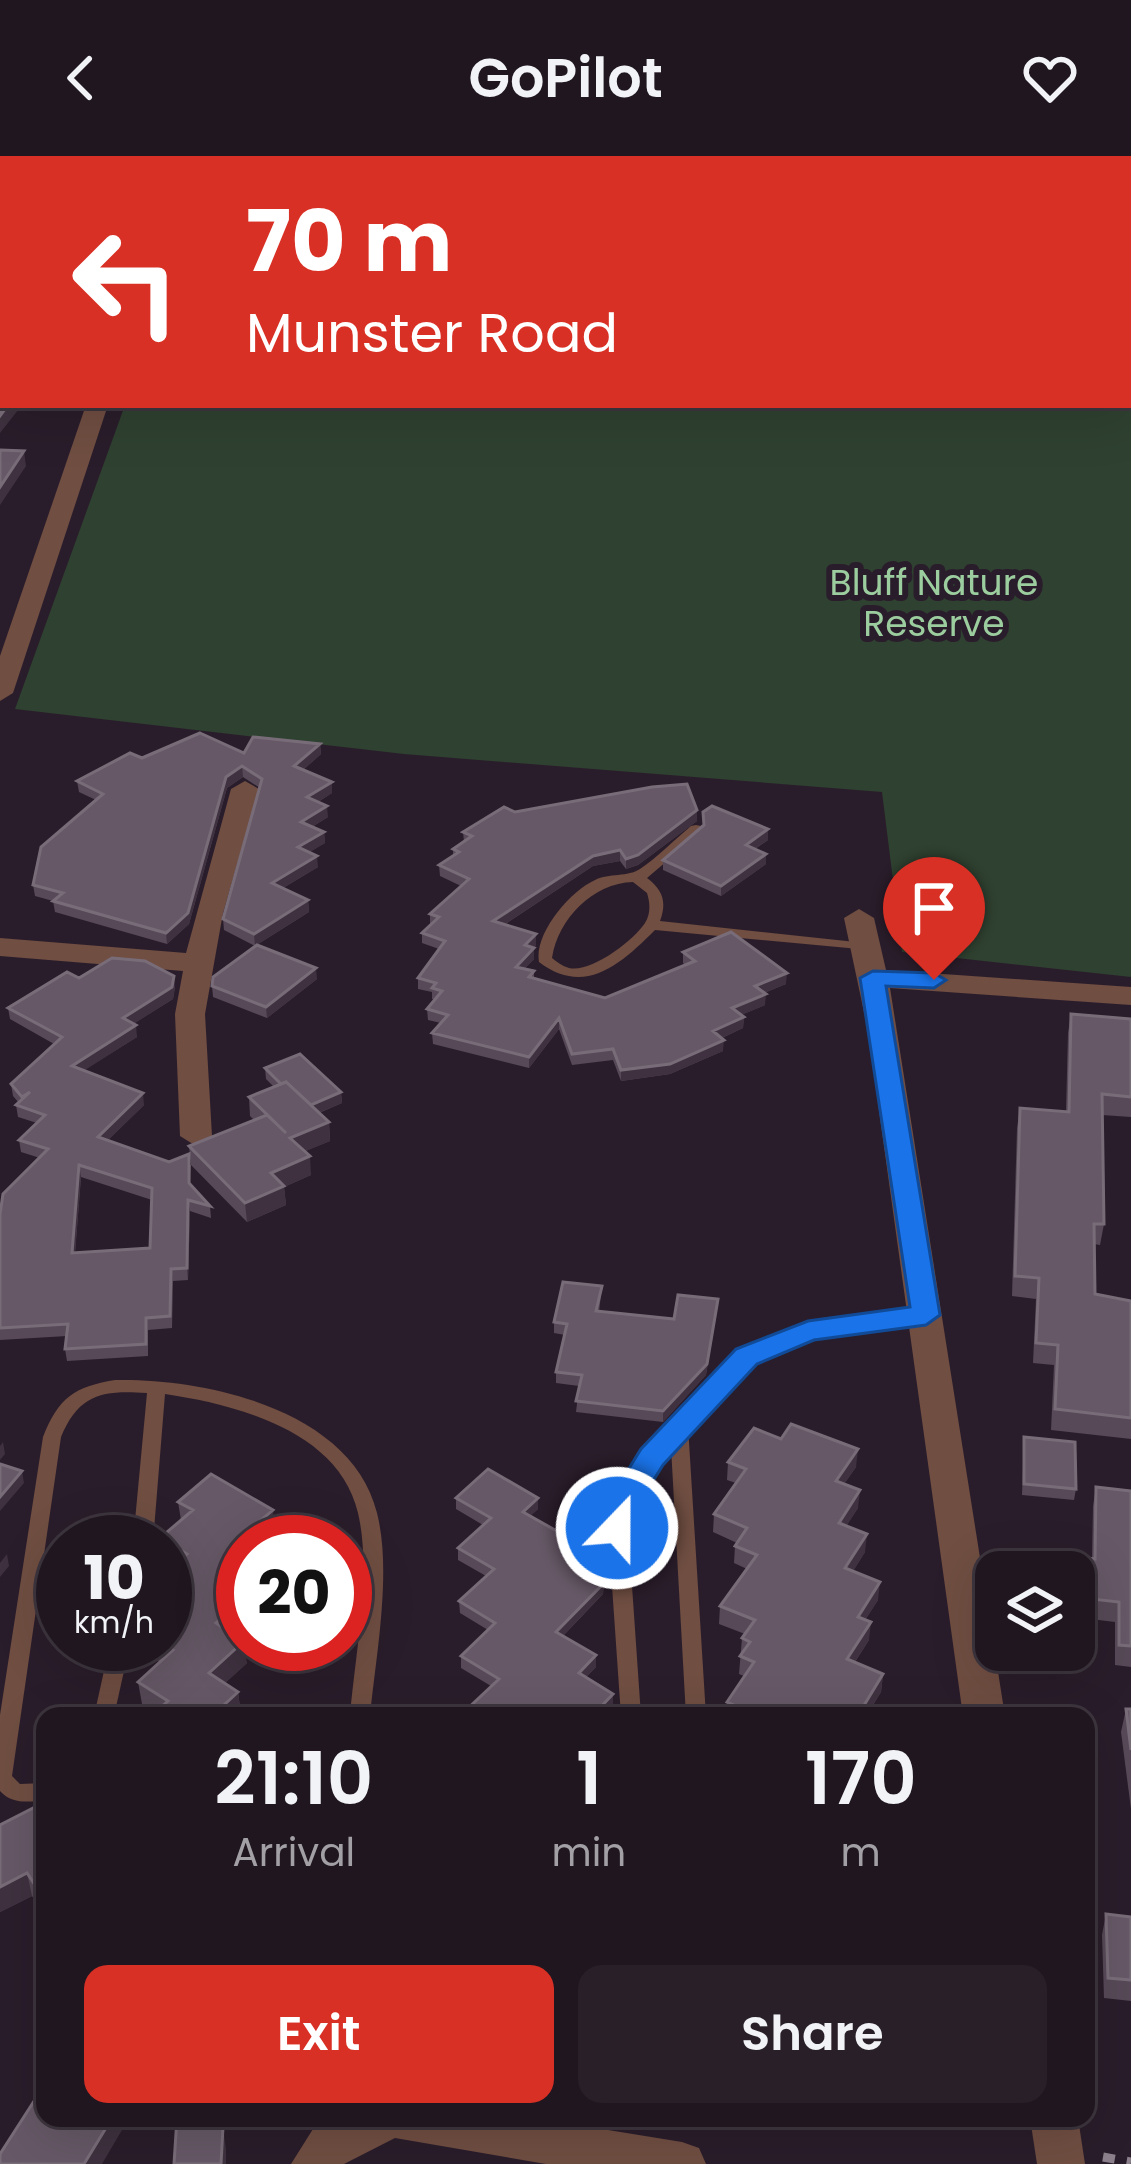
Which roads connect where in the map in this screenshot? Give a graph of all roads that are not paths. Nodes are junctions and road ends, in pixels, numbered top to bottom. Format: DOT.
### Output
graph roads {
  1 [pos="96,408"];
  2 [pos="0,693"];
  3 [pos="244,789"];
  4 [pos="696,830"];
  5 [pos="638,878"];
  6 [pos="651,925"];
  7 [pos="0,947"];
  8 [pos="865,948"];
  9 [pos="199,964"];
  10 [pos="1131,996"];
  11 [pos="196,1136"];
  12 [pos="926,1315"];
  13 [pos="157,1387"];
  14 [pos="680,1427"];
  15 [pos="145,1515"];
  16 [pos="114,1671"];
  17 [pos="106,1707"];
  18 [pos="361,1707"];
  19 [pos="630,1707"];
  20 [pos="696,1707"];
  21 [pos="983,1707"];
  22 [pos="36,1792"];
  23 [pos="365,2127"];
  24 [pos="454,2127"];
  25 [pos="1055,2127"];
  26 [pos="326,2142"];
  27 [pos="682,2164"];
  28 [pos="1061,2164"];
  1 -- 2 [label="street"];
  3 -- 9 [label="street"];
  4 -- 5 [label="lane"];
  5 -- 6 [label="lane"];
  5 -- 6 [label="lane"];
  6 -- 8 [label="lane"];
  7 -- 9 [label="street"];
  8 -- 10 [label="street"];
  8 -- 12 [label="street"];
  9 -- 11 [label="street"];
  12 -- 14 [label="lane"];
  12 -- 21 [label="street"];
  13 -- 15 [label="lane"];
  13 -- 18 [label="lane"];
  13 -- 22 [label="lane"];
  14 -- 19 [label="lane"];
  14 -- 20 [label="lane"];
  16 -- 17 [label="lane"];
  23 -- 26 [label="street"];
  24 -- 27 [label="street"];
  25 -- 28 [label="street"];
}
